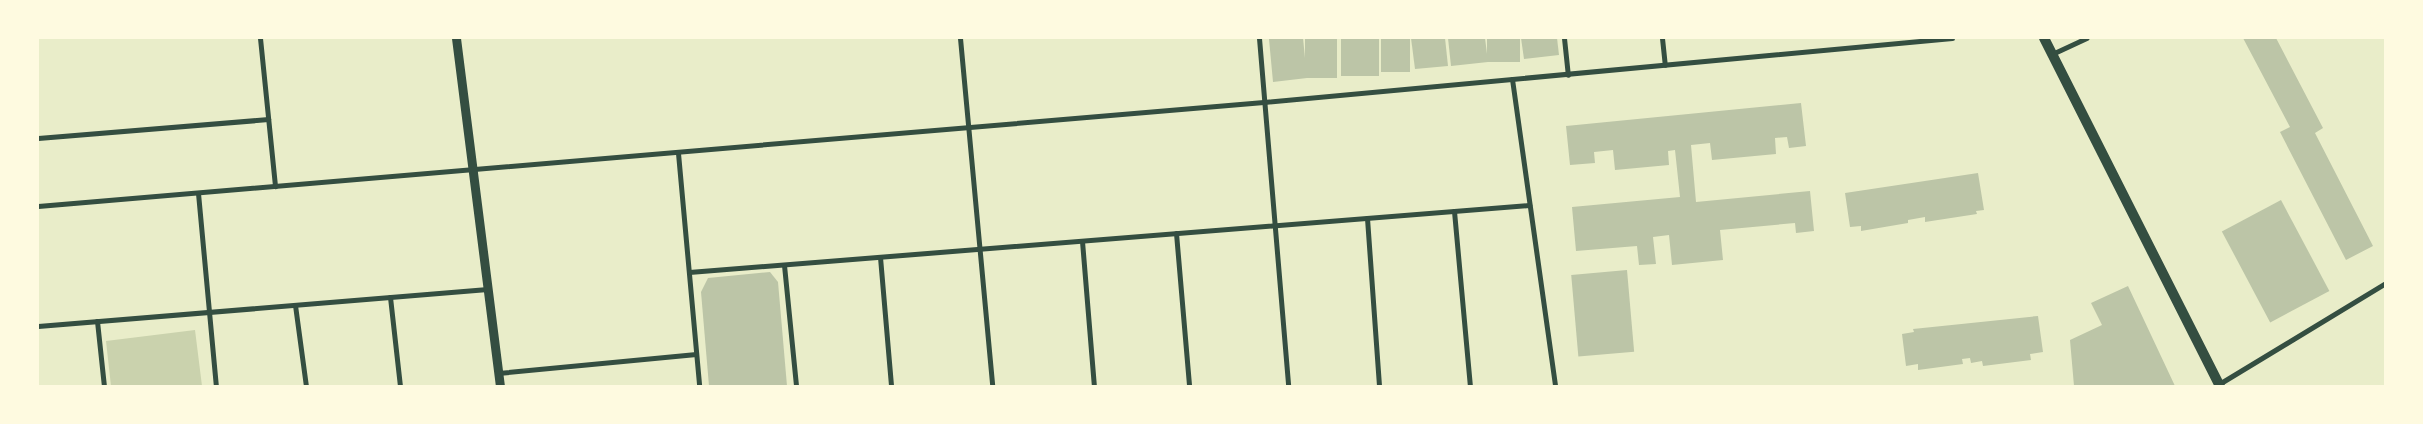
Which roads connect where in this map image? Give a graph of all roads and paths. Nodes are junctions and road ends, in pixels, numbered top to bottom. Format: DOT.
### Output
graph roads {
  1 [pos="260,38"];
  2 [pos="456,38"];
  3 [pos="960,38"];
  4 [pos="1259,38"];
  5 [pos="1564,38"];
  6 [pos="1662,38"];
  7 [pos="1952,38"];
  8 [pos="2044,38"];
  9 [pos="2086,38"];
  10 [pos="2052,54"];
  11 [pos="1665,65"];
  12 [pos="1568,75"];
  13 [pos="1512,79"];
  14 [pos="1264,102"];
  15 [pos="268,120"];
  16 [pos="968,128"];
  17 [pos="38,138"];
  18 [pos="678,153"];
  19 [pos="470,170"];
  20 [pos="275,186"];
  21 [pos="198,193"];
  22 [pos="1530,205"];
  23 [pos="38,206"];
  24 [pos="1454,211"];
  25 [pos="1367,218"];
  26 [pos="1274,225"];
  27 [pos="1176,233"];
  28 [pos="1082,241"];
  29 [pos="980,249"];
  30 [pos="880,257"];
  31 [pos="784,265"];
  32 [pos="689,272"];
  33 [pos="2386,282"];
  34 [pos="487,289"];
  35 [pos="390,297"];
  36 [pos="295,305"];
  37 [pos="209,312"];
  38 [pos="97,321"];
  39 [pos="38,326"];
  40 [pos="696,354"];
  41 [pos="498,373"];
  42 [pos="2219,385"];
  43 [pos="104,386"];
  44 [pos="216,386"];
  45 [pos="306,386"];
  46 [pos="400,386"];
  47 [pos="500,386"];
  48 [pos="699,386"];
  49 [pos="796,386"];
  50 [pos="891,386"];
  51 [pos="992,386"];
  52 [pos="1094,386"];
  53 [pos="1189,386"];
  54 [pos="1288,386"];
  55 [pos="1379,386"];
  56 [pos="1470,386"];
  57 [pos="1556,386"];
  1 -- 15 [label="street"];
  2 -- 19 [label="street"];
  3 -- 16 [label="street"];
  4 -- 14 [label="street"];
  5 -- 12 [label="street"];
  6 -- 11 [label="street"];
  7 -- 11 [label="street"];
  8 -- 10 [label="main road"];
  9 -- 10 [label="street"];
  10 -- 42 [label="main road"];
  11 -- 12 [label="street"];
  12 -- 13 [label="street"];
  13 -- 14 [label="street"];
  13 -- 22 [label="street"];
  14 -- 16 [label="street"];
  14 -- 26 [label="street"];
  15 -- 17 [label="street"];
  15 -- 20 [label="street"];
  16 -- 18 [label="street"];
  16 -- 29 [label="street"];
  18 -- 19 [label="street"];
  18 -- 32 [label="street"];
  19 -- 20 [label="street"];
  19 -- 34 [label="street"];
  20 -- 21 [label="street"];
  21 -- 23 [label="street"];
  21 -- 37 [label="street"];
  22 -- 24 [label="street"];
  22 -- 57 [label="street"];
  24 -- 25 [label="street"];
  24 -- 56 [label="street"];
  25 -- 26 [label="street"];
  25 -- 55 [label="street"];
  26 -- 27 [label="street"];
  26 -- 54 [label="street"];
  27 -- 28 [label="street"];
  27 -- 53 [label="street"];
  28 -- 29 [label="street"];
  28 -- 52 [label="street"];
  29 -- 30 [label="street"];
  29 -- 51 [label="street"];
  30 -- 31 [label="street"];
  30 -- 50 [label="street"];
  31 -- 32 [label="street"];
  31 -- 49 [label="street"];
  32 -- 40 [label="street"];
  33 -- 42 [label="street"];
  34 -- 35 [label="street"];
  34 -- 41 [label="street"];
  35 -- 36 [label="street"];
  35 -- 46 [label="street"];
  36 -- 37 [label="street"];
  36 -- 45 [label="street"];
  37 -- 38 [label="street"];
  37 -- 44 [label="street"];
  38 -- 39 [label="street"];
  38 -- 43 [label="street"];
  40 -- 41 [label="street"];
  40 -- 48 [label="street"];
  41 -- 47 [label="street"];
}
